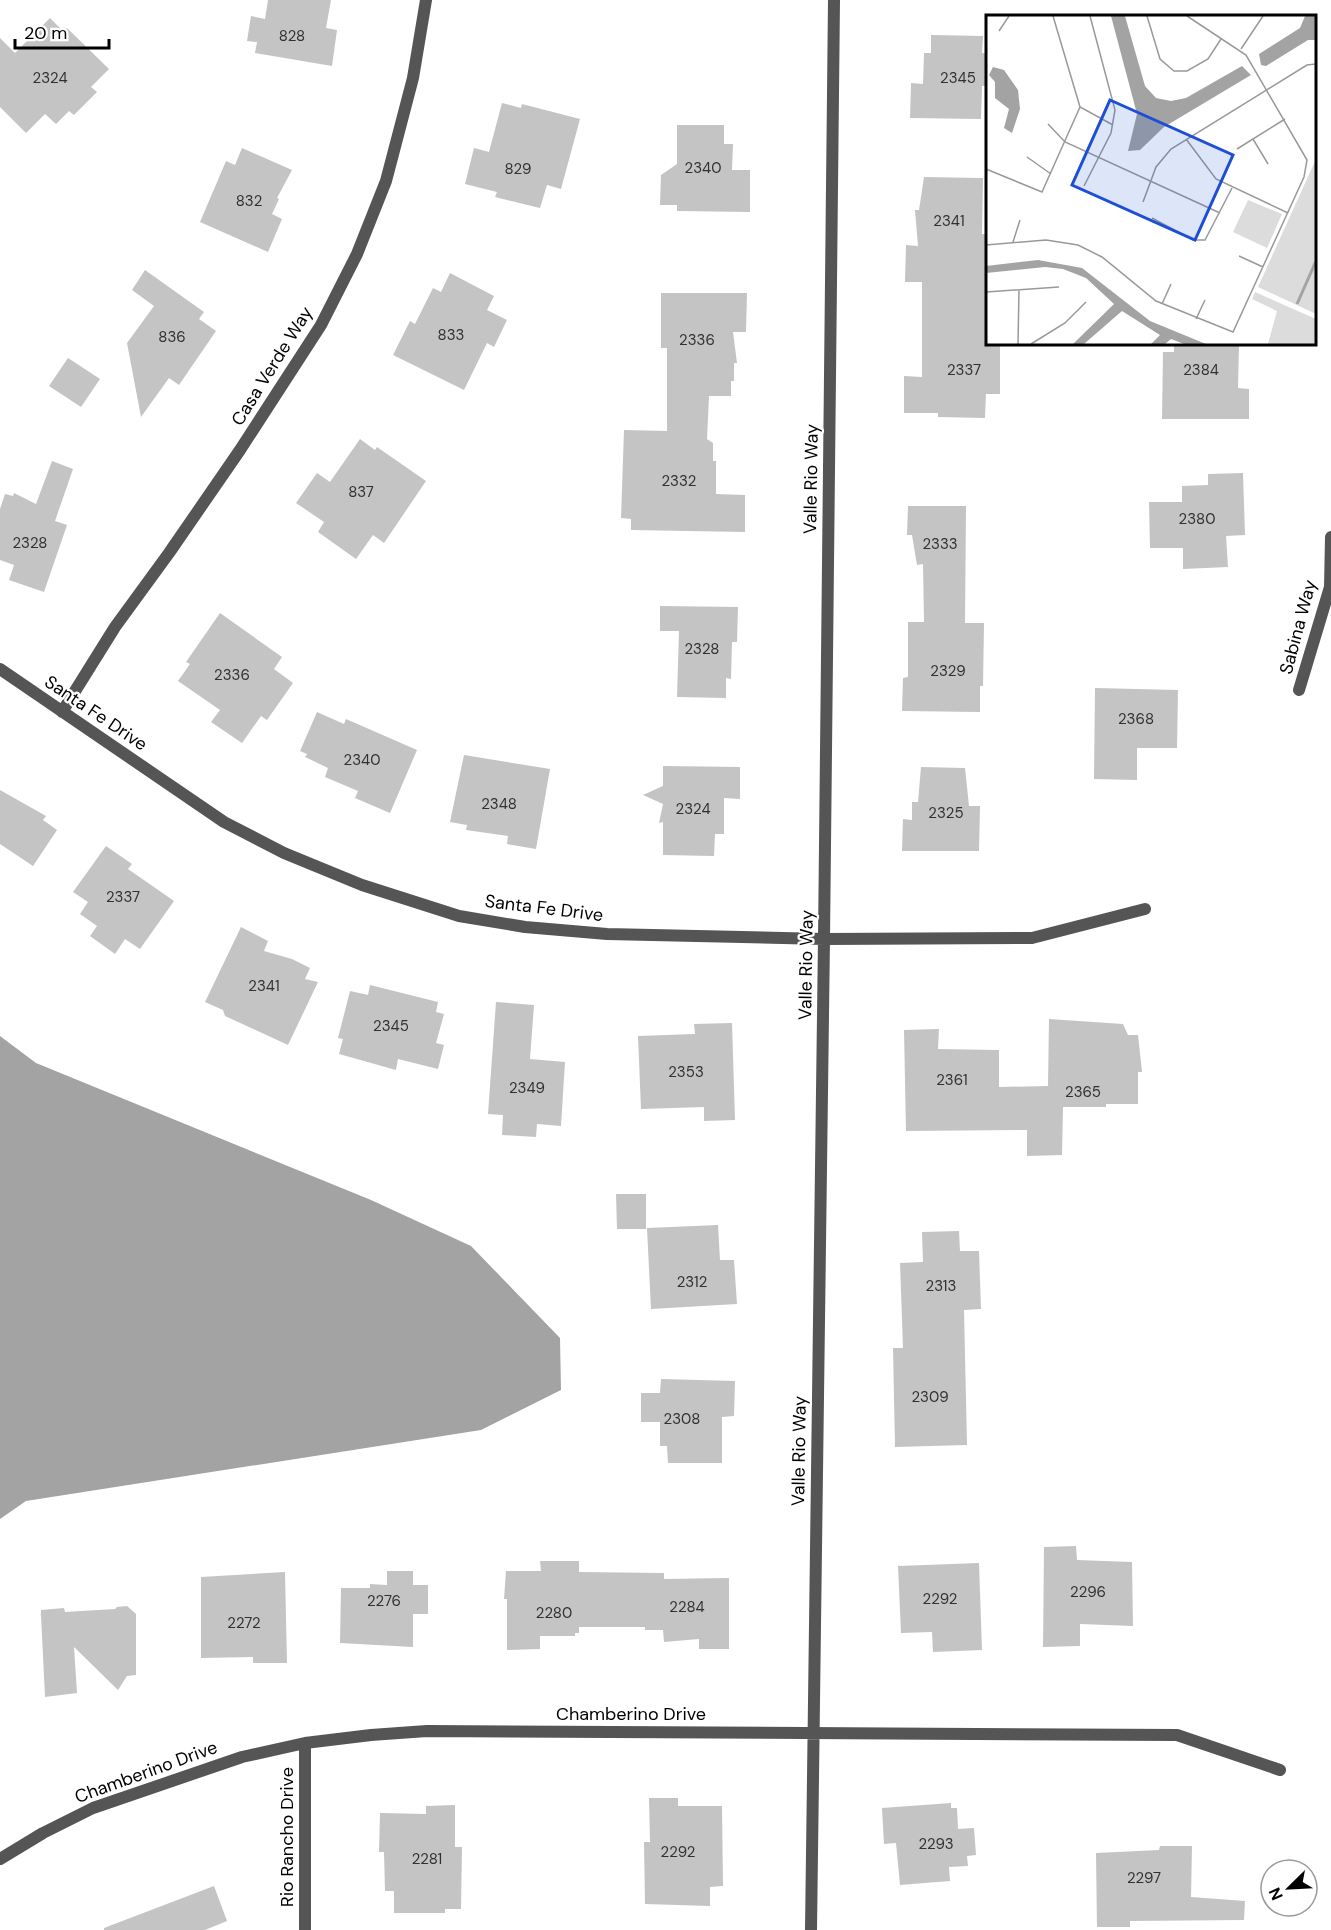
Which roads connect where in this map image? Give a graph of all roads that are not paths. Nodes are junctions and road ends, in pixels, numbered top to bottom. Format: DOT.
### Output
graph roads {
  1 [pos="426,0"];
  2 [pos="834,0"];
  3 [pos="1331,537"];
  4 [pos="0,669"];
  5 [pos="1299,690"];
  6 [pos="62,712"];
  7 [pos="1145,909"];
  8 [pos="824,939"];
  9 [pos="813,1734"];
  10 [pos="305,1743"];
  11 [pos="1280,1770"];
  12 [pos="0,1859"];
  13 [pos="305,1930"];
  14 [pos="811,1930"];
  1 -- 6 [label="street, Casa Verde Way"];
  2 -- 8 [label="street, Valle Rio Way"];
  3 -- 5 [label="street, Sabina Way"];
  4 -- 6 [label="street, Santa Fe Drive"];
  6 -- 8 [label="street, Santa Fe Drive"];
  7 -- 8 [label="street, Santa Fe Drive"];
  8 -- 9 [label="street, Valle Rio Way"];
  9 -- 10 [label="street, Chamberino Drive"];
  9 -- 11 [label="street, Chamberino Drive"];
  9 -- 14 [label="street, Valle Rio Way"];
  10 -- 12 [label="street, Chamberino Drive"];
  10 -- 13 [label="street, Rio Rancho Drive"];
}
